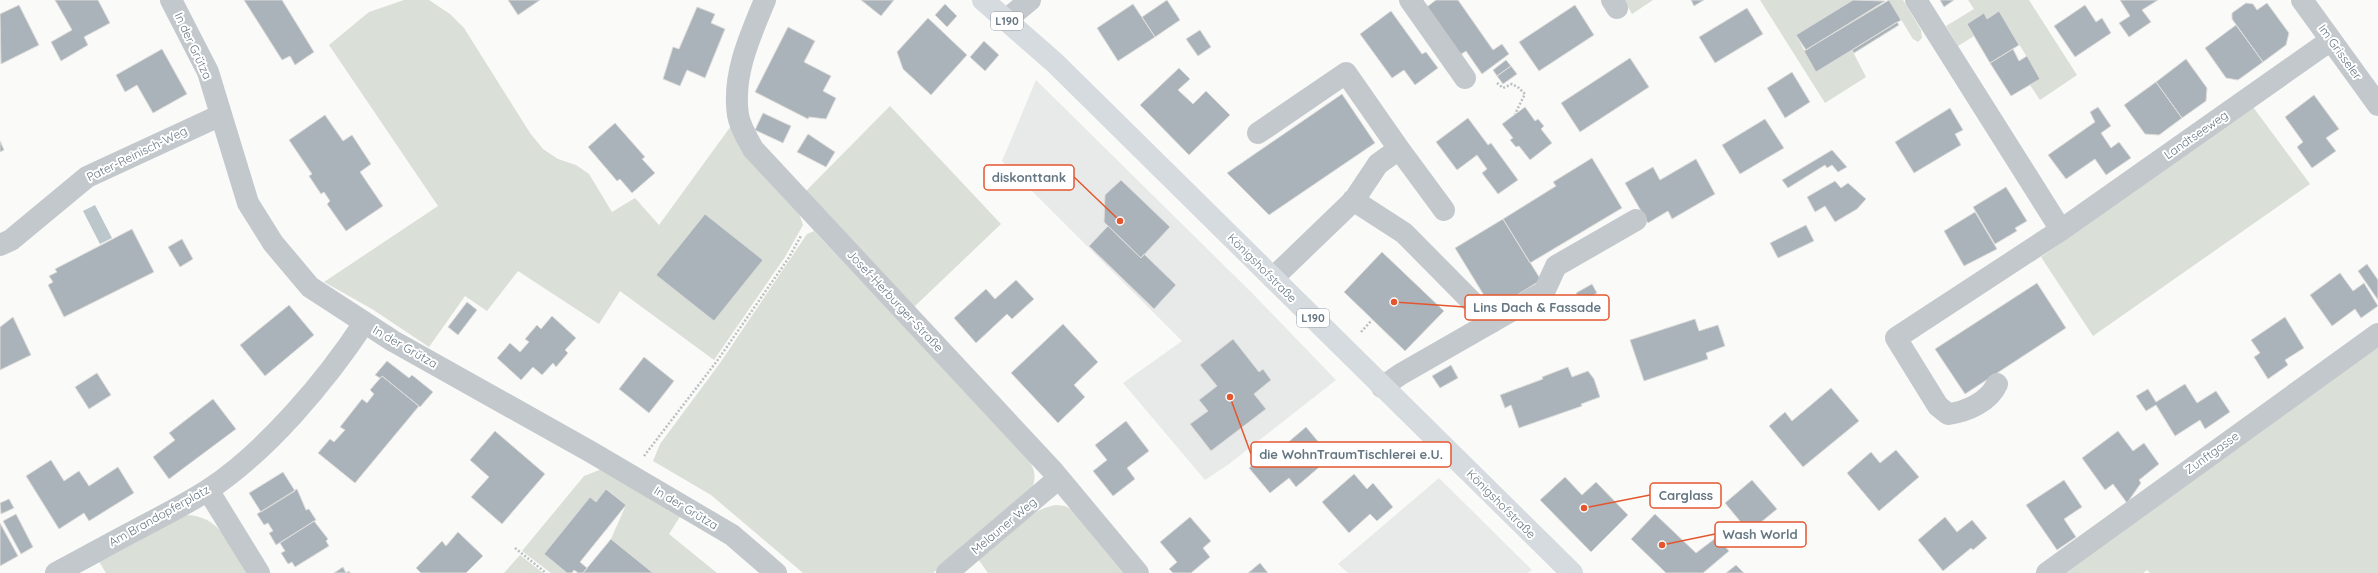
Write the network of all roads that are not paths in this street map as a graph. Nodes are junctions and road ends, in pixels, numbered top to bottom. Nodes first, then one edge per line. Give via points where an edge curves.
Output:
1 (171, 0) edge
2 (766, 0) edge
3 (983, 0) edge
4 (1030, 0) edge
5 (1410, 0) edge
6 (1916, 0) edge
7 (2302, 0) edge
8 (1006, 20) junction
9 (2331, 40) junction
10 (1465, 78) dead end
11 (2378, 105) edge
12 (221, 115) junction
13 (1258, 133) dead end
14 (1399, 149) junction
15 (1353, 200) junction
16 (1444, 210) dead end
17 (1636, 220) dead end
18 (2061, 230) junction
19 (0, 245) edge
20 (1273, 278) junction
21 (1492, 322) junction
22 (364, 323) junction
23 (2378, 334) edge
24 (1997, 384) dead end
25 (1382, 387) junction
26 (1060, 478) junction
27 (208, 490) junction
28 (56, 573) edge
29 (259, 573) edge
30 (776, 573) edge
31 (947, 573) edge
32 (1138, 573) edge
33 (1572, 573) edge
34 (2047, 573) edge

1 - 12 street, In der Grütza via 208,72
2 - 26 street, Josef-Herburger-Straße via 749,38 737,95 738,116 753,149
3 - 8 main road, Königshofstraße / L190
4 - 8 street
5 - 10 street
6 - 18 street
7 - 9 street, Im Grisseler
8 - 20 main road, Königshofstraße / L190 via 1055,63
9 - 11 street, Im Grisseler
9 - 18 street, Landtseeweg
12 - 19 street, Pater-Reinisch-Weg via 87,177 11,240
12 - 22 street, In der Grütza via 248,203 273,243 310,287
13 - 14 street via 1346,72
14 - 15 street via 1378,164
14 - 16 street
15 - 20 street
15 - 21 street via 1404,233
17 - 21 street via 1556,266 1544,292
18 - 24 street, Landtseeweg via 1896,338 1938,406 1948,414 1971,408 1994,392
20 - 25 main road, Königshofstraße / L190
21 - 25 street
22 - 27 street, Am Brandopferplatz via 340,357 282,424
22 - 30 street, In der Grütza via 732,535
23 - 34 street, Zunftgasse
25 - 33 main road, Königshofstraße / L190
26 - 31 street, Melauner Weg
26 - 32 street, Josef-Herburger-Straße
27 - 28 street, Am Brandopferplatz
27 - 29 street

